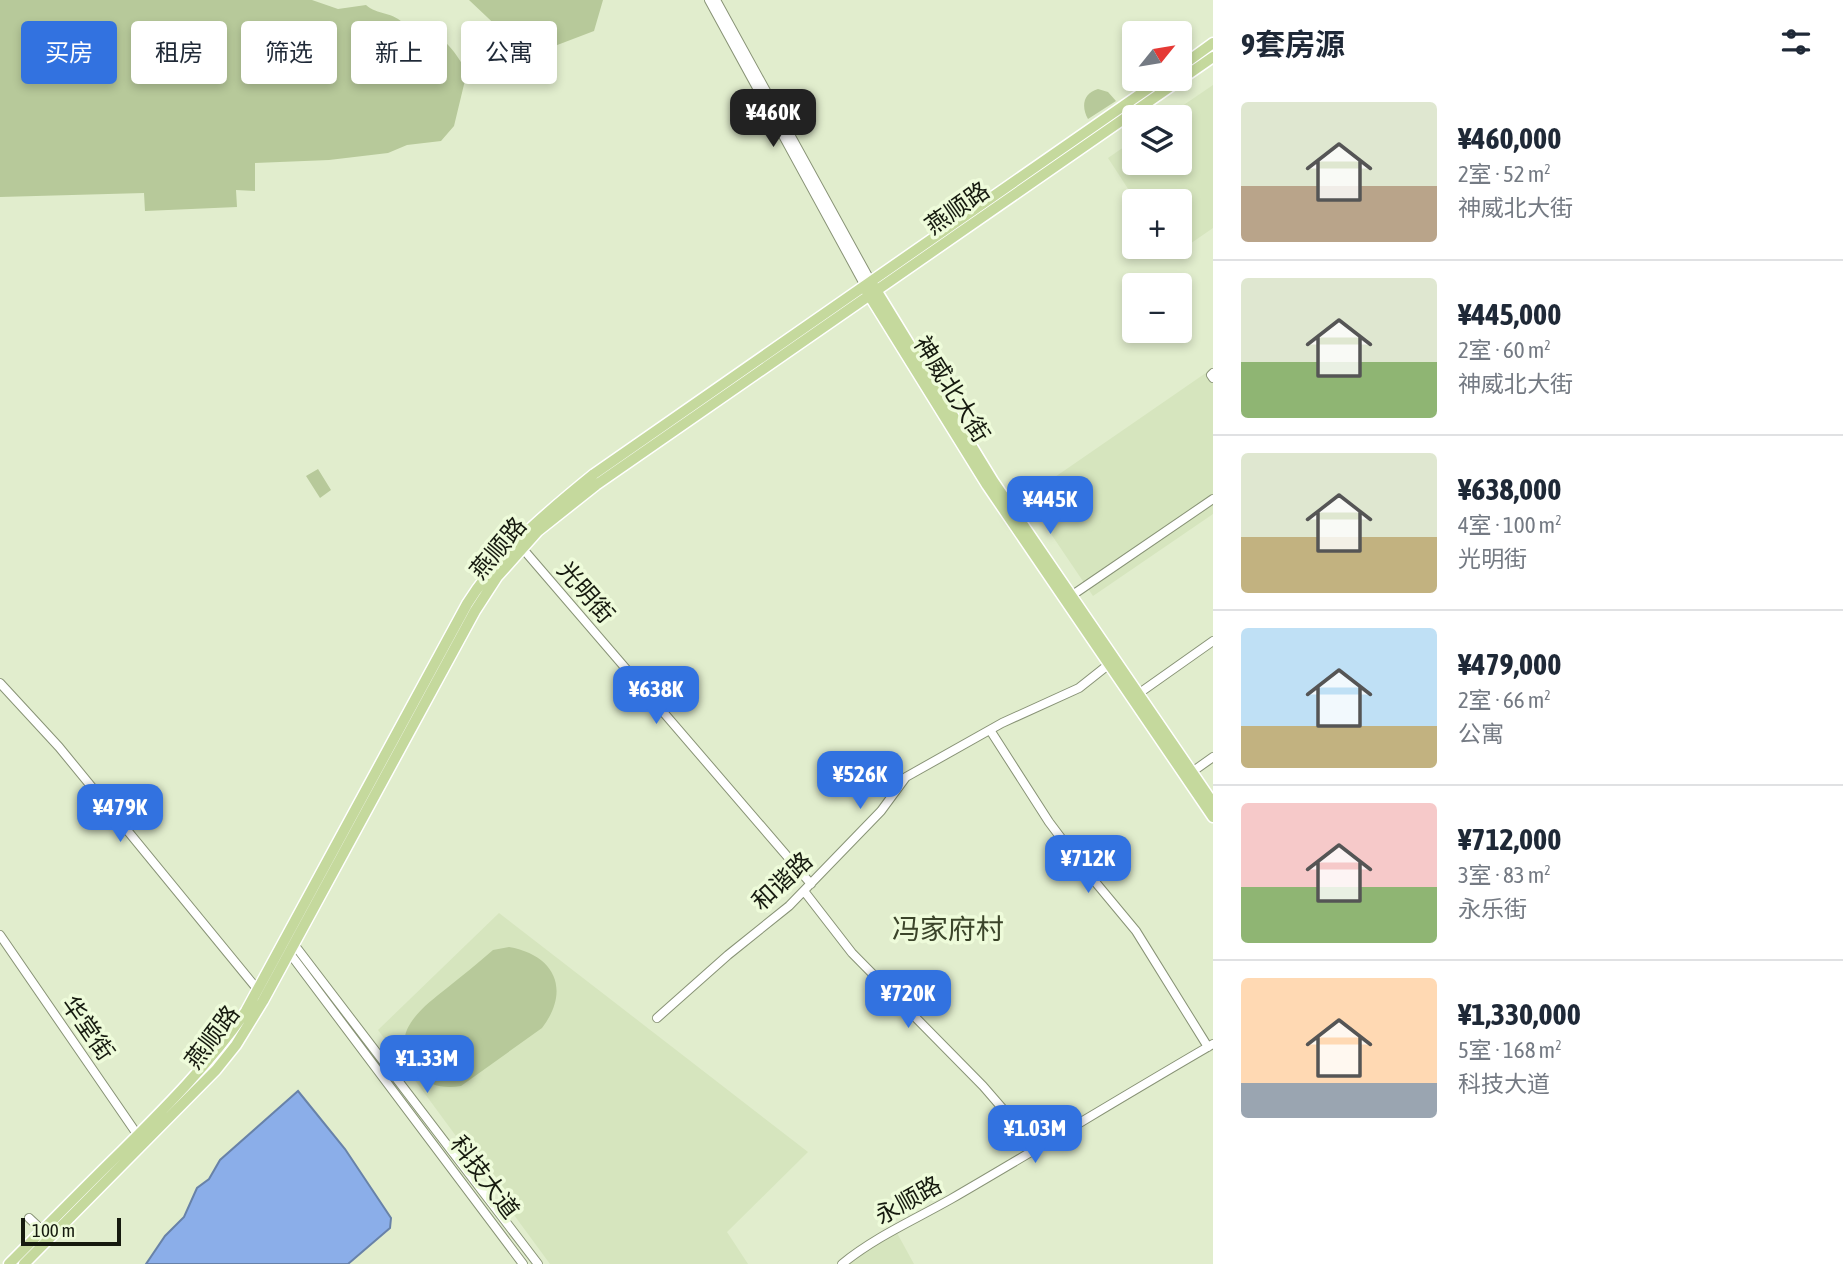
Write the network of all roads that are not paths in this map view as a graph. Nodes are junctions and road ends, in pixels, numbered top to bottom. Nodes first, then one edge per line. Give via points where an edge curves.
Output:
1 (709, 0) edge
2 (716, 0) edge
3 (1213, 43) edge
4 (1213, 57) edge
5 (1192, 58) edge
6 (1145, 91) edge
7 (869, 287) junction
8 (1213, 499) edge
9 (523, 549) junction
10 (1071, 596) junction
11 (1213, 642) edge
12 (1108, 665) junction
13 (0, 682) edge
14 (1138, 694) junction
15 (990, 730) junction
16 (1213, 757) edge
17 (1192, 772) junction
18 (1213, 803) edge
19 (1213, 817) edge
20 (811, 884) junction
21 (804, 891) junction
22 (0, 935) edge
23 (289, 946) junction
24 (258, 990) junction
25 (657, 1018) dead end
26 (1210, 1046) edge
27 (142, 1139) junction
28 (1036, 1147) junction
29 (29, 1218) dead end
30 (46, 1234) junction
31 (9, 1264) edge
32 (24, 1264) edge
33 (523, 1264) edge
34 (538, 1264) edge
35 (842, 1264) edge

1 - 7 street, 神威北大街
2 - 7 street, 神威北大街
3 - 5 main road
4 - 7 main road, 燕顺路
6 - 7 main road, 燕顺路
7 - 9 main road, 燕顺路 via 596,485 538,531
7 - 10 main road, 神威北大街
7 - 12 main road, 神威北大街 via 987,485
7 - 23 main road, 燕顺路 via 594,474 533,524 490,570 446,641
8 - 10 street
9 - 20 street, 光明街
9 - 23 main road, 燕顺路 via 497,577 454,647
10 - 14 main road, 神威北大街
11 - 14 street
12 - 15 street, 和谐路 via 1079,688
12 - 19 main road, 神威北大街
13 - 24 street
14 - 17 main road, 神威北大街
15 - 20 street, 和谐路 via 906,777 881,811
15 - 26 street via 1049,822 1136,930
16 - 17 street
17 - 18 main road, 神威北大街
20 - 21 street, 和谐路
21 - 25 street, 和谐路
21 - 28 street via 852,953 983,1086
22 - 27 street, 华堂街
23 - 24 main road, 燕顺路
23 - 27 main road, 燕顺路 via 236,1045 216,1070
23 - 33 street, 科技大道
23 - 34 street, 科技大道
24 - 27 main road, 燕顺路 via 207,1063
26 - 28 street, 永顺路
27 - 30 main road, 燕顺路
28 - 35 street, 永顺路 via 865,1245
29 - 30 street
30 - 31 main road, 燕顺路
30 - 32 main road, 燕顺路

